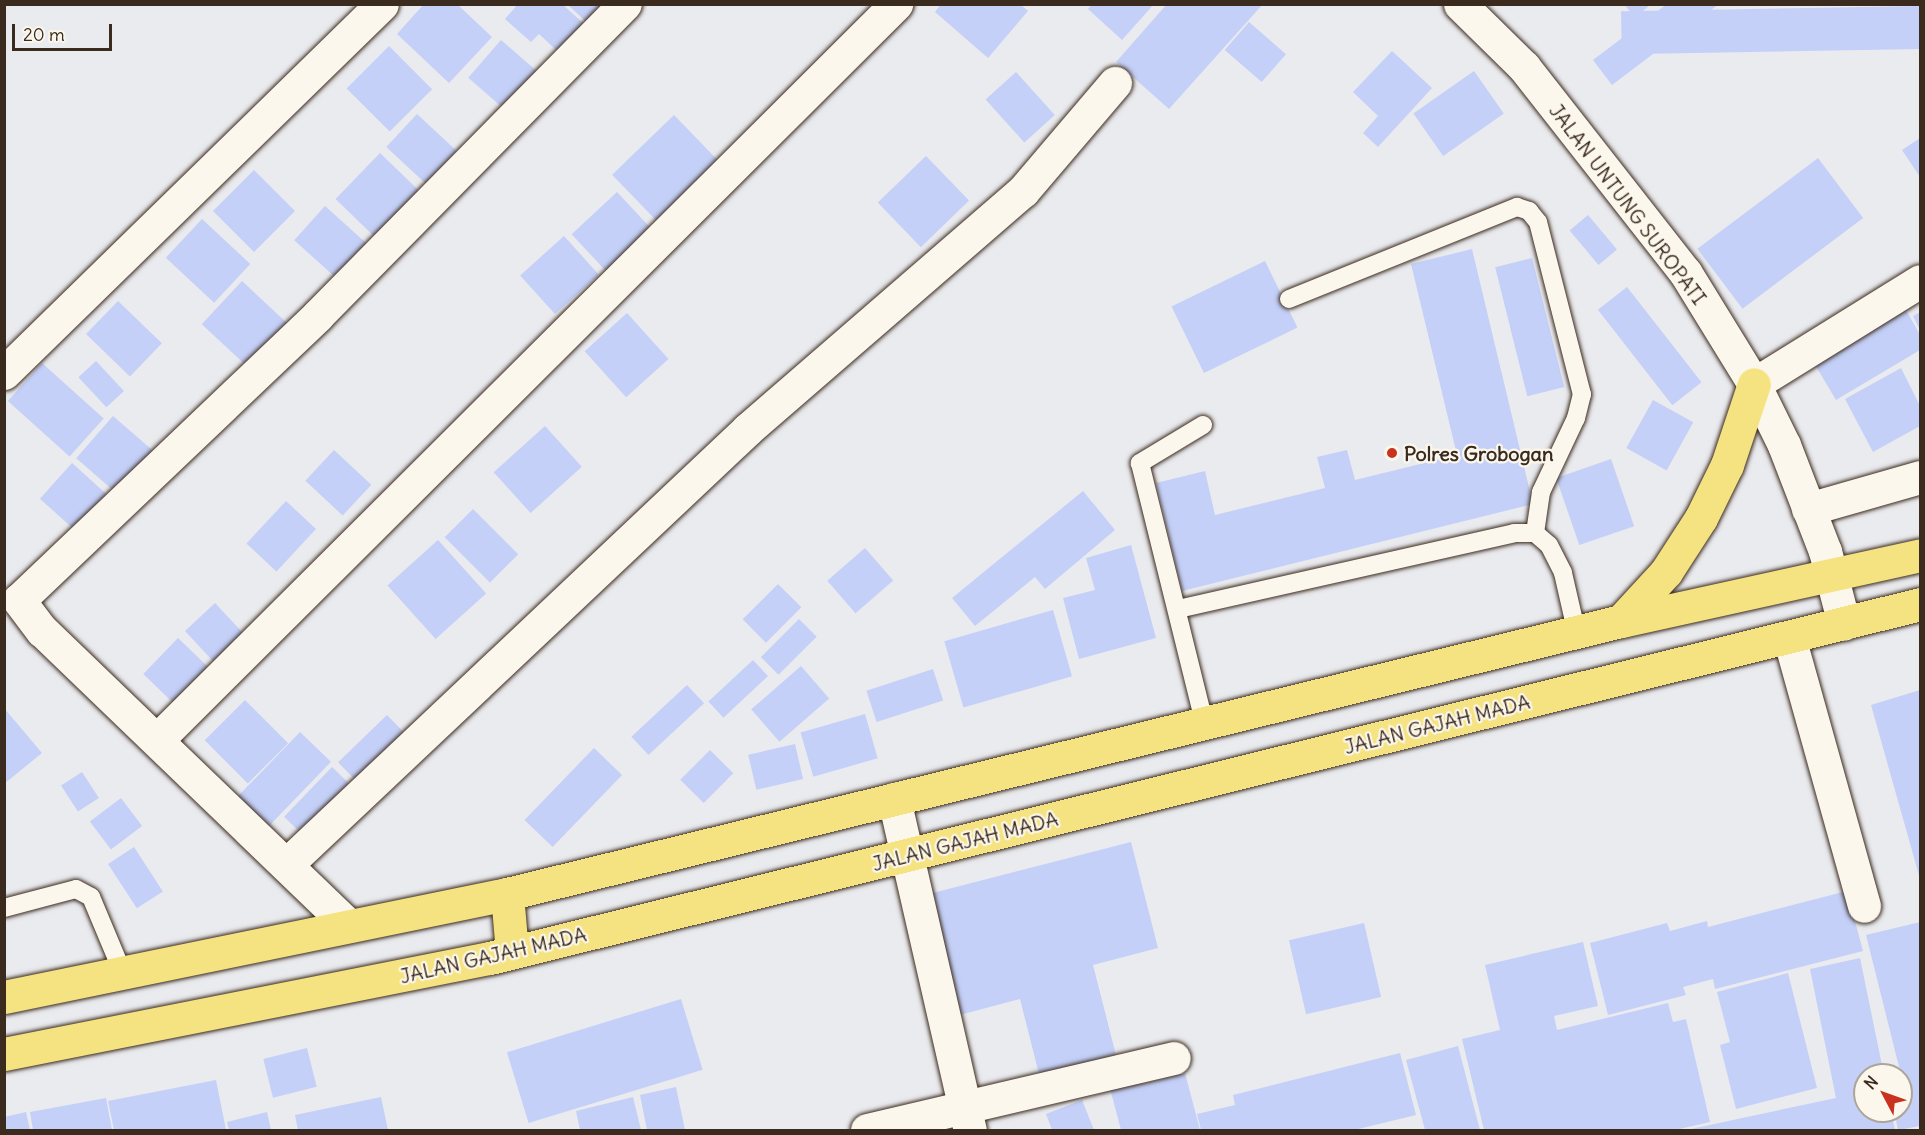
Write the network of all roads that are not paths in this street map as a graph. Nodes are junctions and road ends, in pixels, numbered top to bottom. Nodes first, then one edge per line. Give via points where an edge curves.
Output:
1 (382, 4) edge
2 (626, 4) edge
3 (896, 4) edge
4 (1463, 6) edge
5 (1115, 83) dead end
6 (1920, 281) edge
7 (1289, 299) dead end
8 (4, 373) edge
9 (1754, 384) junction
10 (1203, 425) dead end
11 (1920, 477) edge
12 (1808, 509) junction
13 (1535, 533) junction
14 (1919, 557) edge
15 (1831, 573) junction
16 (12, 594) edge
17 (1920, 604) edge
18 (1178, 609) junction
19 (1622, 621) junction
20 (1844, 624) junction
21 (1577, 634) junction
22 (1789, 637) junction
23 (1204, 722) junction
24 (158, 740) junction
25 (894, 799) junction
26 (908, 855) junction
27 (286, 865) junction
28 (507, 894) junction
29 (1864, 906) dead end
30 (4, 908) edge
31 (347, 924) junction
32 (512, 952) junction
33 (122, 971) junction
34 (4, 997) edge
35 (4, 1054) edge
36 (1174, 1058) dead end
37 (968, 1118) edge
38 (867, 1131) edge

1 - 8 street via 215,172
2 - 16 street via 318,315
3 - 24 street
4 - 9 street, JALAN UNTUNG SUROPATI via 1524,68 1685,272
5 - 27 street via 1023,191 748,429
6 - 9 street
7 - 13 lane via 1517,207 1529,211 1538,222 1582,394 1576,418 1541,492
9 - 12 street, JALAN UNTUNG SUROPATI via 1784,445
9 - 19 main road via 1727,465 1701,518 1666,572
10 - 18 lane via 1140,463
11 - 12 street
12 - 15 street, JALAN UNTUNG SUROPATI
13 - 18 lane via 1514,533
13 - 21 lane via 1549,545 1563,573
14 - 15 main road
15 - 19 main road
15 - 20 street, JALAN UNTUNG SUROPATI
16 - 24 street via 42,631
17 - 20 main road, JALAN GAJAH MADA
18 - 23 lane
19 - 21 main road
20 - 22 main road, JALAN GAJAH MADA
21 - 23 main road
22 - 26 main road, JALAN GAJAH MADA
22 - 29 street
23 - 25 main road
24 - 27 street
25 - 26 street
25 - 28 main road
26 - 32 main road, JALAN GAJAH MADA
26 - 37 street
27 - 31 street
28 - 31 main road
28 - 32 main road
30 - 33 lane via 76,889 91,897
31 - 33 main road
32 - 35 main road, JALAN GAJAH MADA
33 - 34 main road
36 - 37 street
37 - 38 street

